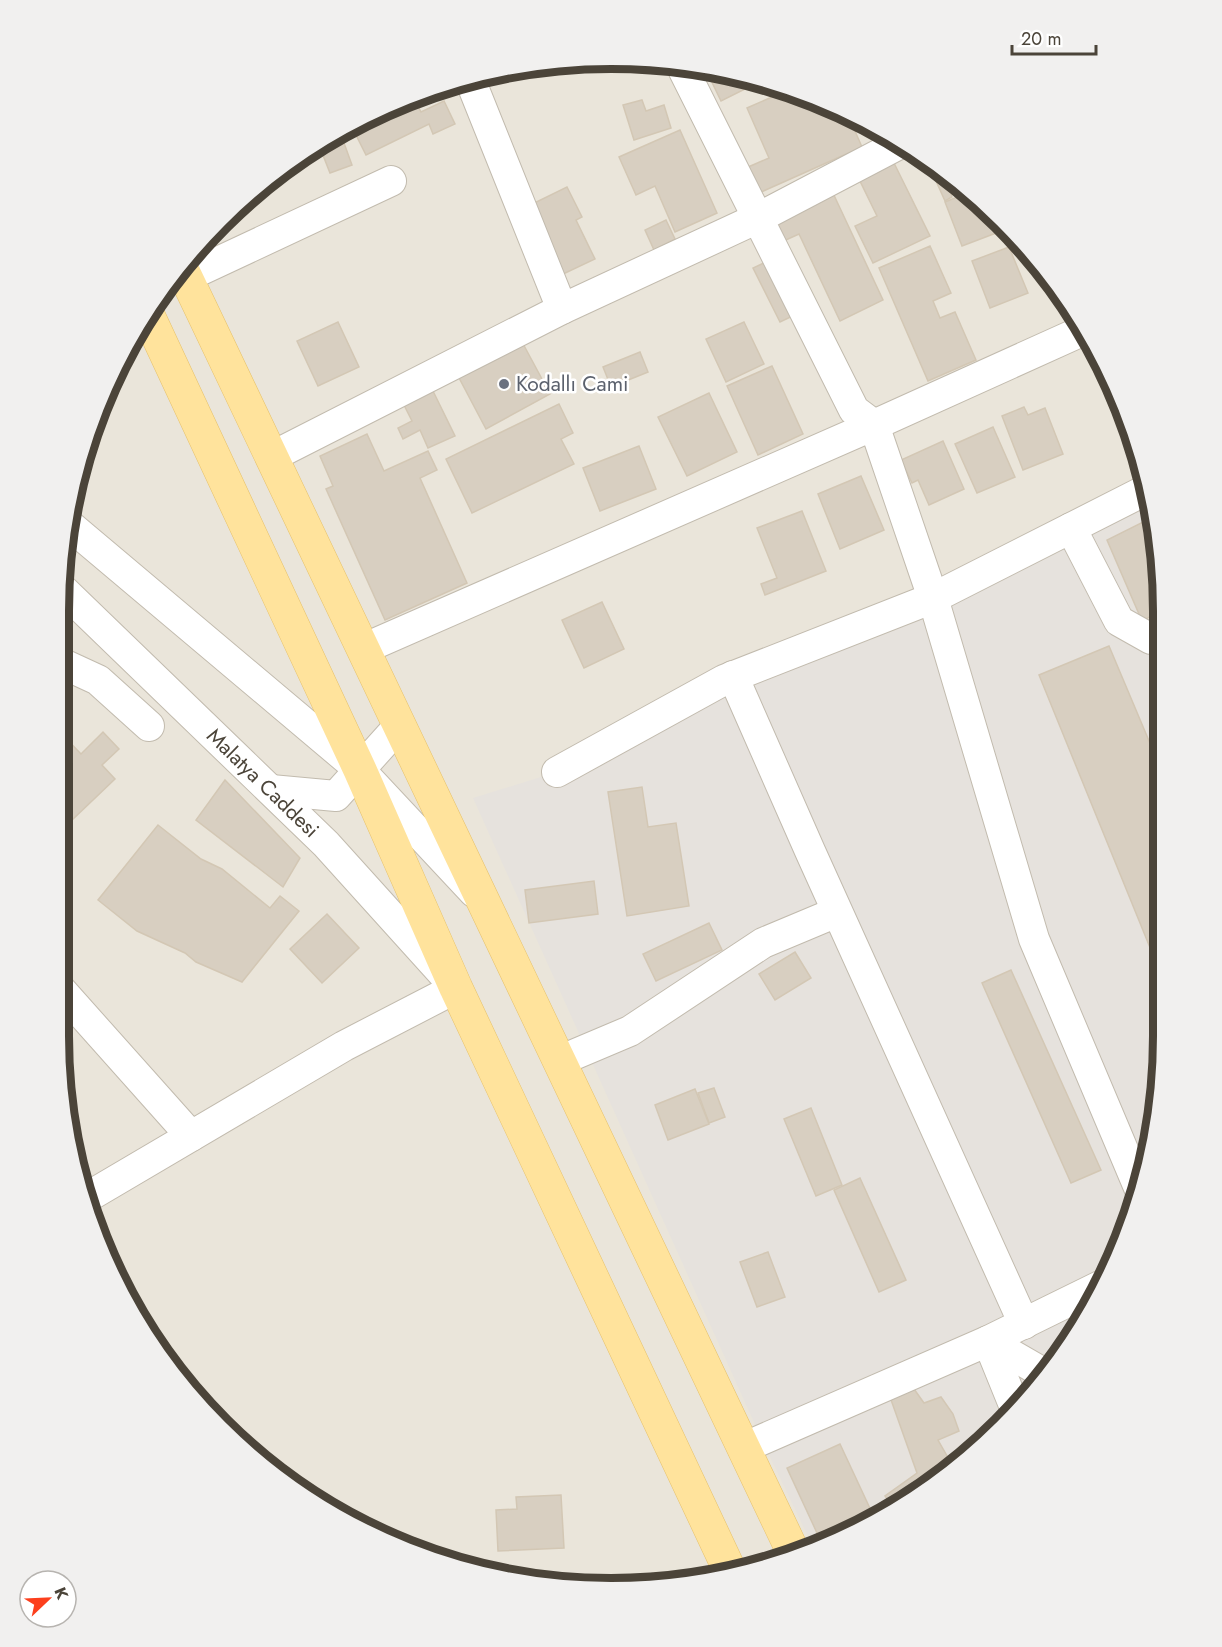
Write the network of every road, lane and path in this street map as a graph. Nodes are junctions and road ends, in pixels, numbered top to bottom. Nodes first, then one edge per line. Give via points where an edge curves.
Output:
1 (686, 75) edge
2 (473, 87) edge
3 (891, 147) edge
4 (391, 181) dead end
5 (758, 218) junction
6 (189, 272) edge
7 (185, 276) edge
8 (562, 309) junction
9 (152, 324) edge
10 (1076, 333) edge
11 (874, 425) junction
12 (271, 457) junction
13 (1140, 492) edge
14 (1071, 528) junction
15 (75, 530) edge
16 (69, 596) edge
17 (933, 598) junction
18 (1153, 642) edge
19 (363, 649) junction
20 (69, 667) edge
21 (733, 676) junction
22 (149, 726) dead end
23 (399, 726) junction
24 (360, 770) junction
25 (557, 772) dead end
26 (271, 790) junction
27 (482, 901) junction
28 (837, 912) junction
29 (456, 988) junction
30 (69, 1004) edge
31 (559, 1061) junction
32 (191, 1136) junction
33 (1135, 1177) edge
34 (93, 1194) edge
35 (1088, 1293) edge
36 (1024, 1324) junction
37 (988, 1341) junction
38 (1038, 1370) edge
39 (1012, 1400) edge
40 (743, 1448) junction
41 (791, 1547) edge
42 (727, 1566) edge

1 - 5 street
2 - 8 street
3 - 5 street
4 - 6 street
5 - 8 street
5 - 11 street via 854,410
7 - 12 main road
8 - 12 street
9 - 24 main road
10 - 11 street
11 - 17 street
11 - 19 street
12 - 19 main road
13 - 14 street
14 - 17 street
14 - 18 street via 1119,621
15 - 24 street
16 - 26 street, Malatya Caddesi
17 - 21 street
17 - 33 street via 1034,939
19 - 23 main road
20 - 22 street via 98,680
21 - 25 street
21 - 28 street
23 - 24 street
23 - 27 main road
24 - 26 street via 336,796
24 - 27 street
24 - 29 main road
26 - 29 street, Malatya Caddesi via 326,844
27 - 31 main road
28 - 31 street via 763,942 630,1031
28 - 36 street
29 - 32 street via 344,1046
29 - 42 main road
30 - 32 street
31 - 40 main road
32 - 34 street
35 - 36 street
36 - 37 street
37 - 38 street
37 - 39 street
37 - 40 street
40 - 41 main road

